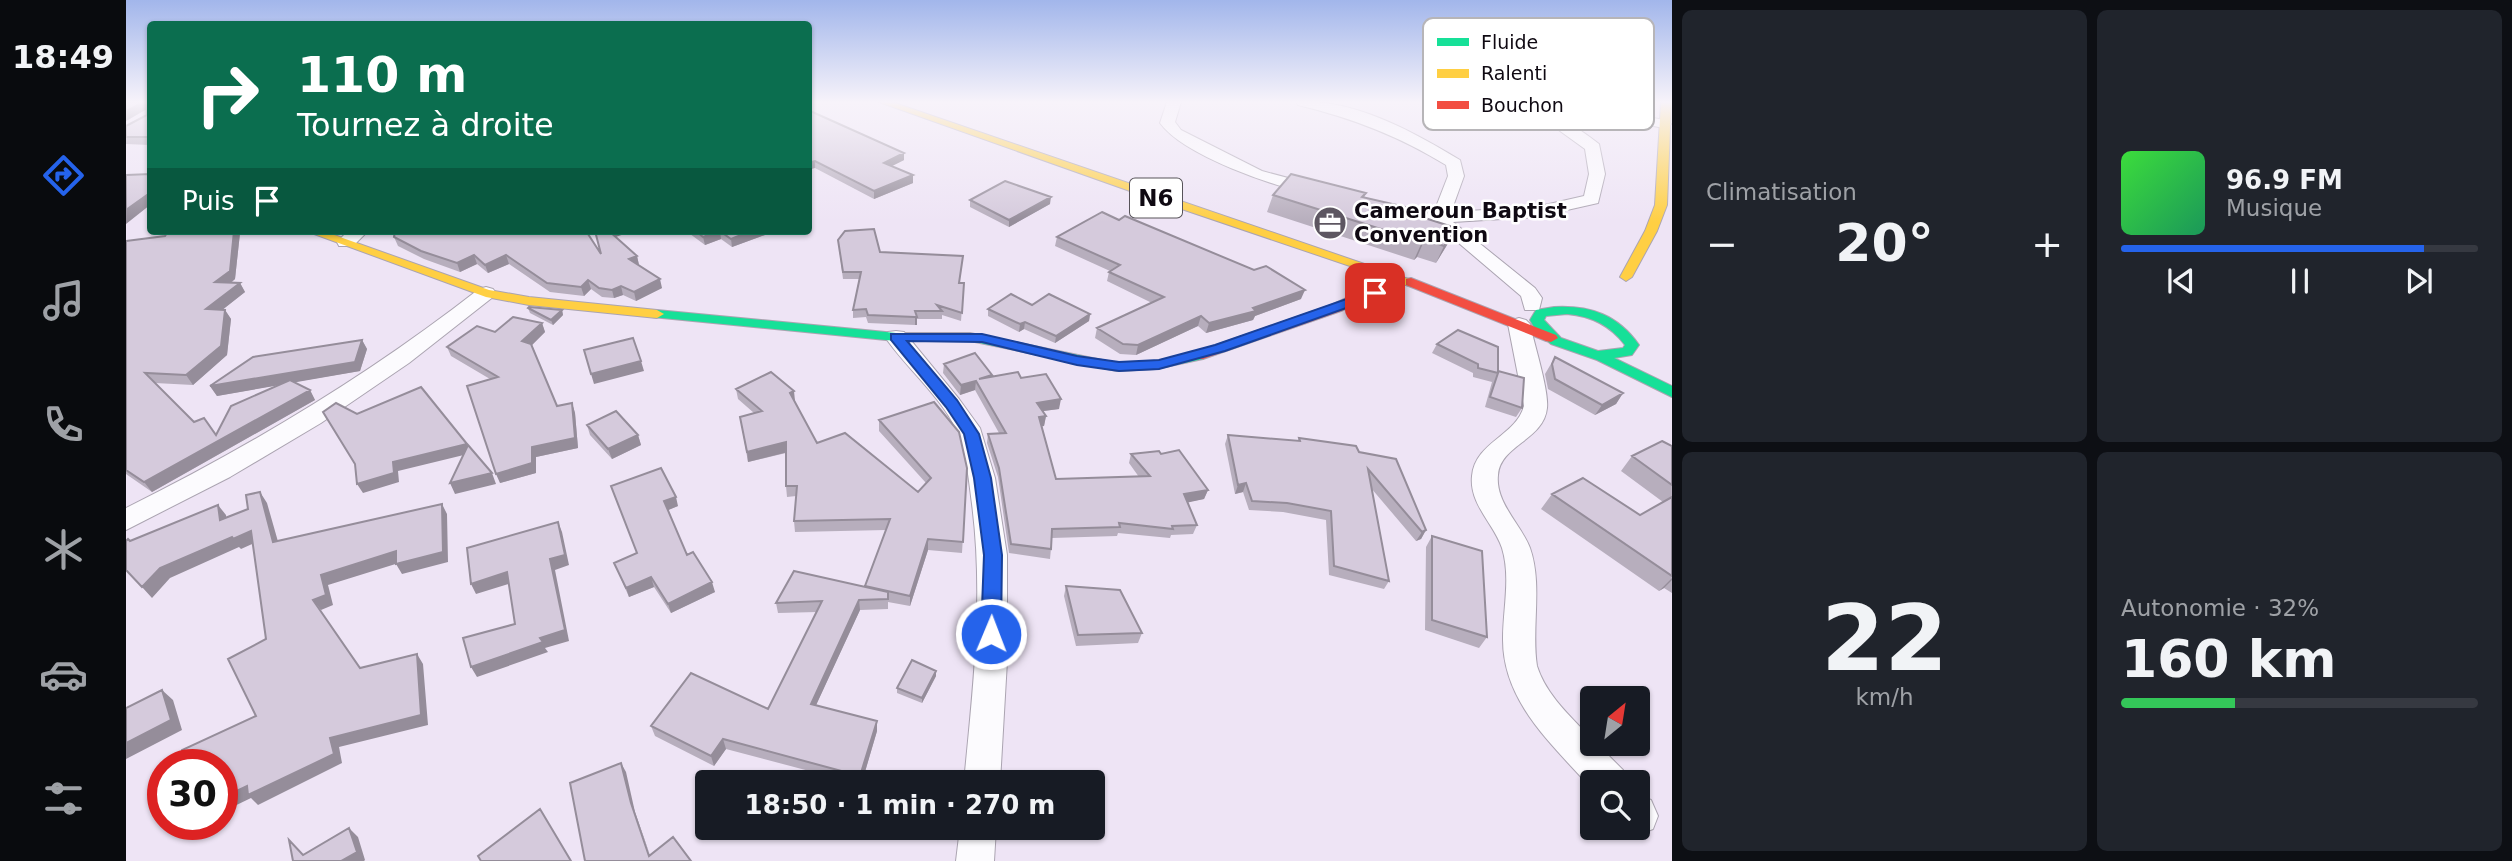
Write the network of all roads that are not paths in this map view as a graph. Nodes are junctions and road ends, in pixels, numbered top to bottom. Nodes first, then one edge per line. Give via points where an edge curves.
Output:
1 (997, 142) edge
2 (1195, 142) edge
3 (1420, 142) edge
4 (1587, 142) edge
5 (1666, 142) edge
6 (1336, 197) edge
7 (1375, 207) edge
8 (1440, 218) junction
9 (352, 237) edge
10 (1398, 279) junction
11 (1621, 283) dead end
12 (1430, 289) junction
13 (486, 293) junction
14 (1584, 296) dead end
15 (1520, 309) junction
16 (1558, 309) junction
17 (1625, 309) dead end
18 (1625, 332) junction
19 (896, 337) junction
20 (1551, 338) junction
21 (1599, 355) junction
22 (1672, 379) edge
23 (1672, 392) edge
24 (126, 520) edge
25 (983, 770) edge
26 (1599, 770) edge
27 (977, 840) edge
28 (975, 861) edge

1 - 10 main road, N6
2 - 6 street via 1256,174
3 - 8 street via 1454,163 1456,176
4 - 8 street via 1593,147 1597,174 1592,199 1545,210
5 - 11 main road via 1661,205
7 - 8 street
8 - 15 street via 1528,292 1532,298
9 - 13 main road
10 - 12 main road, N6
10 - 19 main road via 1375,293 1315,315 1159,365 1119,367 1077,361 982,338
12 - 15 main road, N6
12 - 15 main road, N6
13 - 19 main road
13 - 24 street via 435,336 348,394 257,451
14 - 16 main road
15 - 16 main road, N6
15 - 20 main road, N6
15 - 26 street via 1535,416 1496,452 1486,467 1486,486 1515,547 1525,681
16 - 18 main road, N6 via 1602,318
16 - 20 main road via 1541,313 1537,320
17 - 18 main road
18 - 21 main road via 1632,345 1627,352
18 - 22 main road, N6
19 - 25 street via 971,434 982,478 993,555
20 - 21 main road, N6
21 - 23 main road, N6
27 - 28 street

